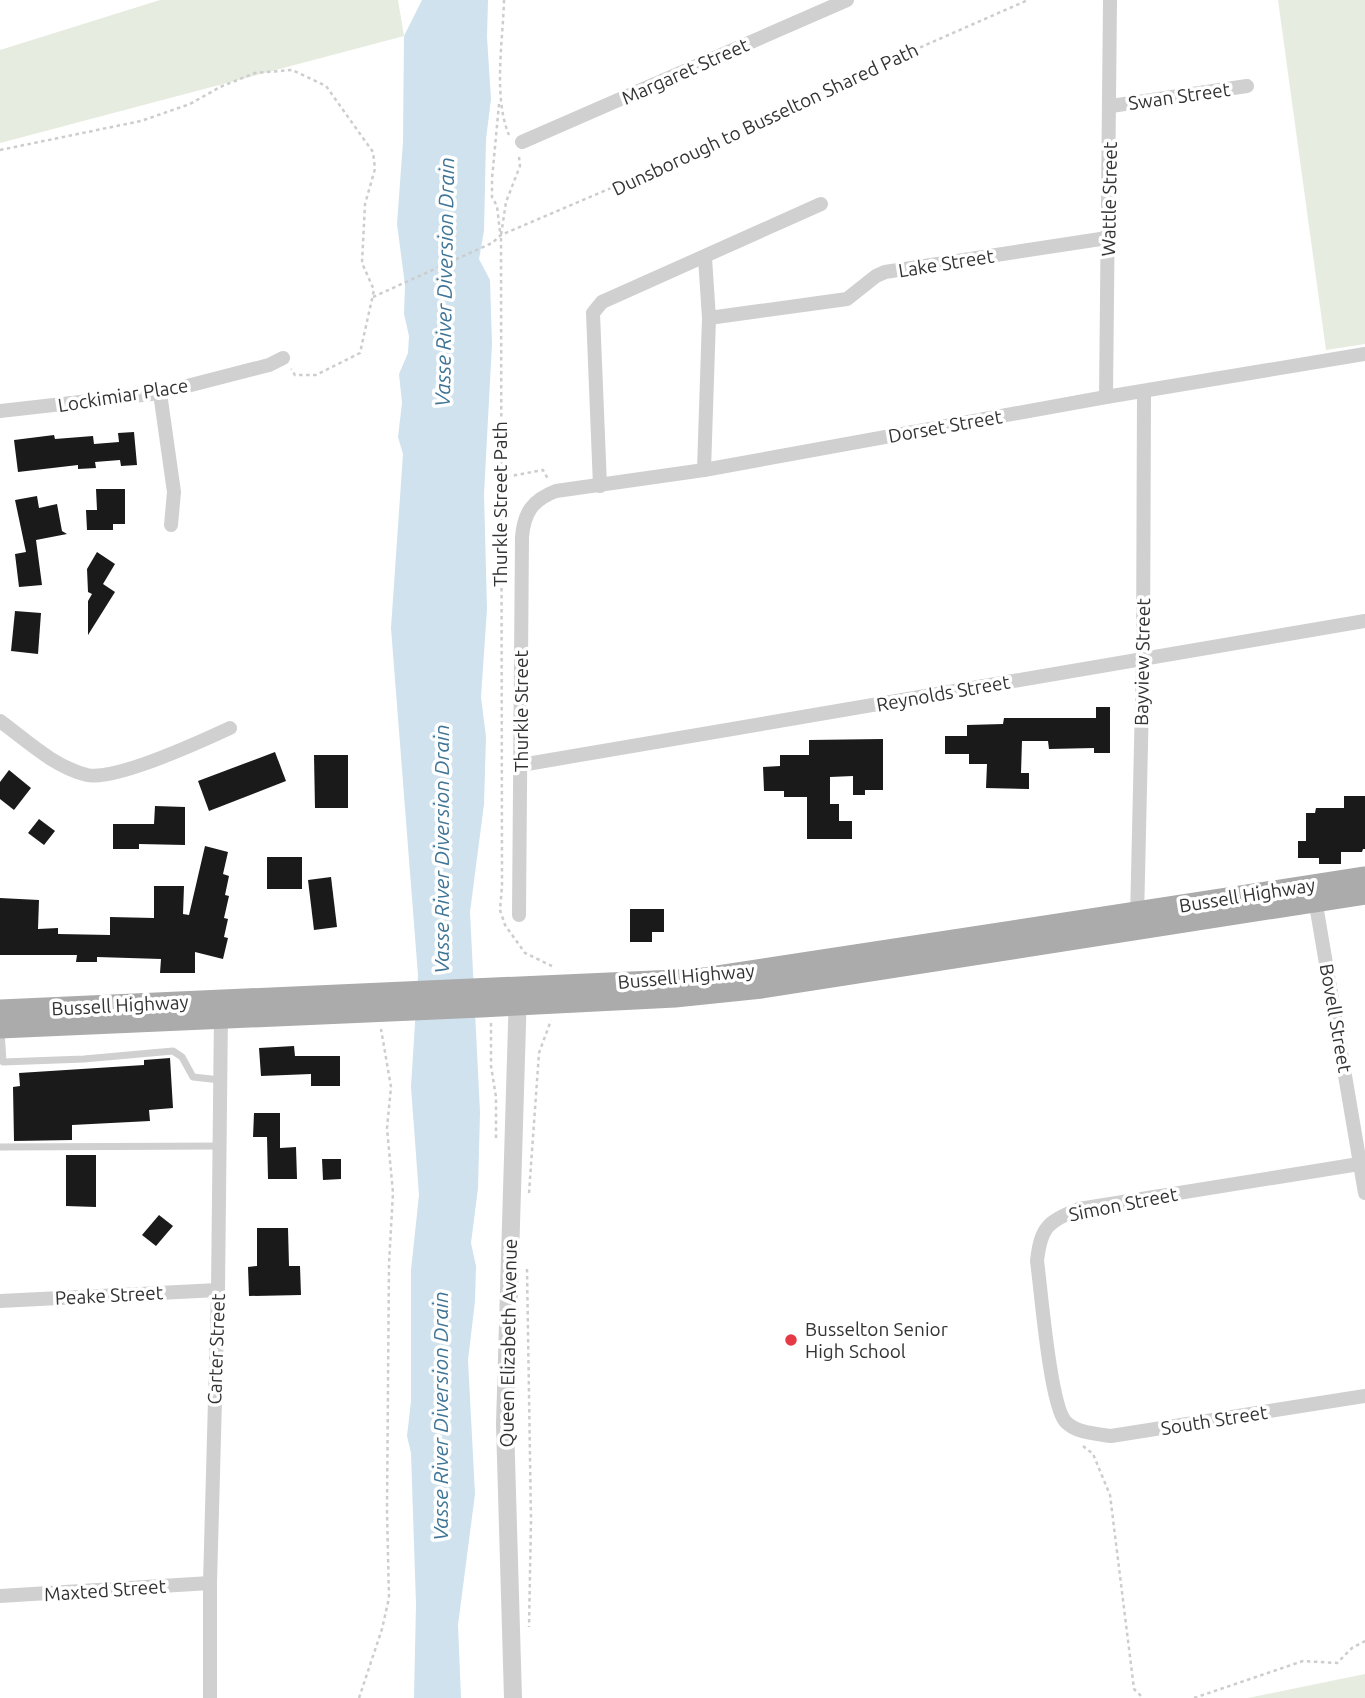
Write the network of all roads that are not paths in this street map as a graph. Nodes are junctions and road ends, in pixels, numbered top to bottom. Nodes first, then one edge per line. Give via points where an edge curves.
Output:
1 (847, 0) edge
2 (1110, 0) edge
3 (1247, 86) dead end
4 (1111, 106) junction
5 (517, 145) road end
6 (821, 204) dead end
7 (1107, 238) junction
8 (705, 258) junction
9 (709, 318) junction
10 (1365, 354) edge
11 (283, 358) road end
12 (1144, 392) junction
13 (160, 393) junction
14 (1106, 397) junction
15 (0, 411) edge
16 (704, 470) junction
17 (600, 486) junction
18 (529, 508) joint
19 (172, 525) dead end
20 (1365, 621) edge
21 (1143, 658) junction
22 (0, 721) edge
23 (230, 728) dead end
24 (521, 765) junction
25 (1365, 877) edge
26 (1314, 894) junction
27 (1365, 894) edge
28 (519, 915) dead end
29 (1137, 921) junction
30 (518, 996) junction
31 (221, 1009) junction
32 (0, 1010) edge
33 (0, 1028) edge
34 (1, 1063) edge
35 (220, 1080) junction
36 (1359, 1117) edge
37 (220, 1146) junction
38 (0, 1147) edge
39 (1359, 1164) junction
40 (1365, 1193) edge
41 (218, 1290) junction
42 (0, 1301) edge
43 (1365, 1395) edge
44 (1069, 1424) joint
45 (210, 1583) junction
46 (0, 1596) edge
47 (210, 1698) edge
48 (513, 1698) edge

1 - 5 street, Margaret Street
2 - 4 street, Wattle Street
3 - 4 street, Swan Street
4 - 7 street, Wattle Street
6 - 8 street
7 - 9 street, Lake Street via 886,272 847,299
7 - 14 street, Wattle Street
8 - 9 street
8 - 17 street via 602,302 593,313
9 - 16 street
10 - 12 street, Dorset Street
11 - 13 street, Lockimiar Place
12 - 14 street, Dorset Street
12 - 21 street, Bayview Street
13 - 15 street, Lockimiar Place
13 - 19 street via 174,492
14 - 16 street, Dorset Street
16 - 17 street, Dorset Street
17 - 18 street, Dorset Street via 555,491
18 - 24 street, Thurkle Street via 523,537
20 - 21 street, Reynolds Street
21 - 24 street, Reynolds Street
21 - 29 street, Bayview Street
22 - 23 street via 54,761 89,775 115,773
24 - 28 street, Thurkle Street
25 - 26 main road, Bussell Highway
26 - 27 main road, Bussell Highway
26 - 29 main road, Bussell Highway
26 - 36 street, Bovell Street
29 - 30 main road, Bussell Highway via 762,988 675,997
30 - 31 main road, Bussell Highway
30 - 48 street, Queen Elizabeth Avenue via 505,1424
31 - 32 main road, Bussell Highway
31 - 33 main road, Bussell Highway
31 - 35 street, Carter Street
33 - 34 lane
34 - 35 lane via 173,1051 193,1077
35 - 37 street, Carter Street
36 - 39 street, Bovell Street
37 - 38 lane
37 - 41 street, Carter Street
39 - 40 street, Bovell Street
39 - 44 street, Simon Street via 1079,1209 1052,1220 1039,1240 1037,1261 1056,1400
41 - 42 street, Peake Street
41 - 45 street, Carter Street
43 - 44 street, South Street via 1111,1436
45 - 46 street, Maxted Street
45 - 47 street, Carter Street

